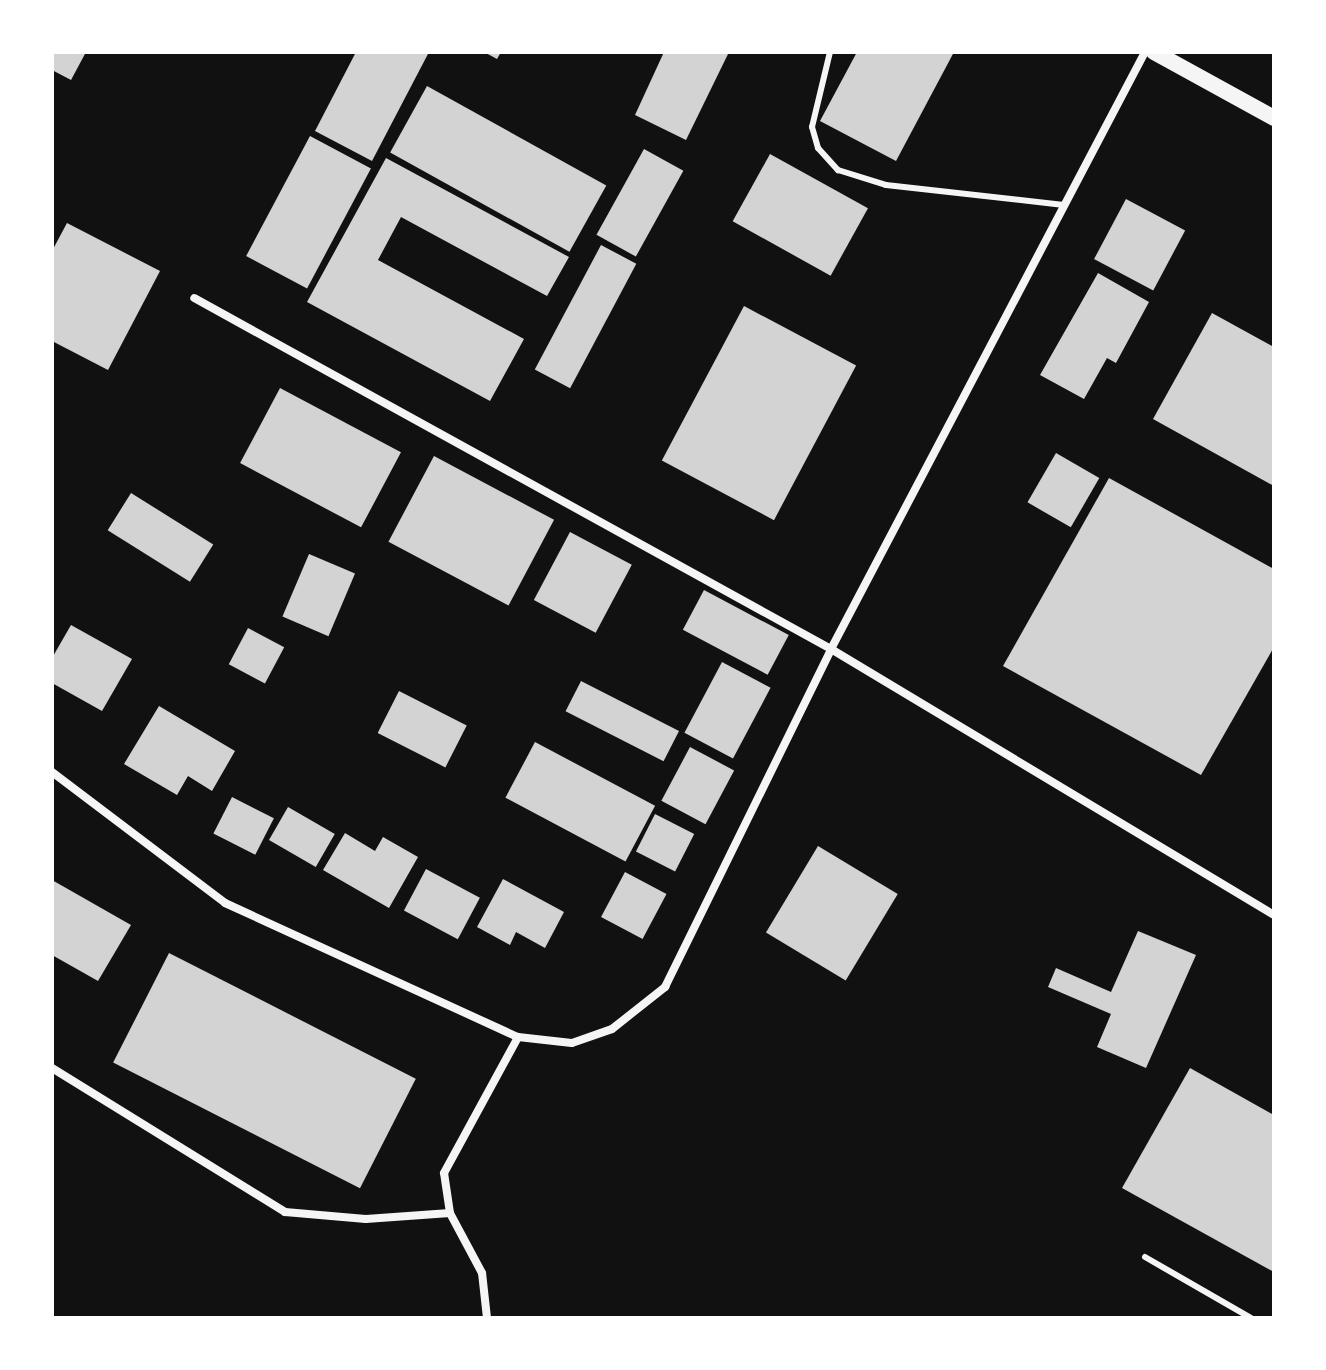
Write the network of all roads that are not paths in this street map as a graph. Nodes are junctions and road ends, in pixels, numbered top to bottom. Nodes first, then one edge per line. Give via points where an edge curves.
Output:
1 (830, 52) edge
2 (1145, 52) edge
3 (1154, 52) edge
4 (1274, 118) edge
5 (1064, 205) junction
6 (194, 298) dead end
7 (831, 649) junction
8 (52, 772) edge
9 (1274, 915) edge
10 (518, 1037) junction
11 (52, 1068) edge
12 (450, 1213) junction
13 (1145, 1257) dead end
14 (487, 1318) edge
15 (1251, 1318) edge

1 - 5 lane via 812,127 818,148 838,170 886,185
2 - 5 street
3 - 4 main road
5 - 7 street
6 - 7 street
7 - 9 street
7 - 10 street via 665,987 612,1029 572,1043
8 - 10 street via 225,903
10 - 12 street via 444,1173
11 - 12 street via 285,1212 366,1219
12 - 14 street via 482,1273
13 - 15 lane

